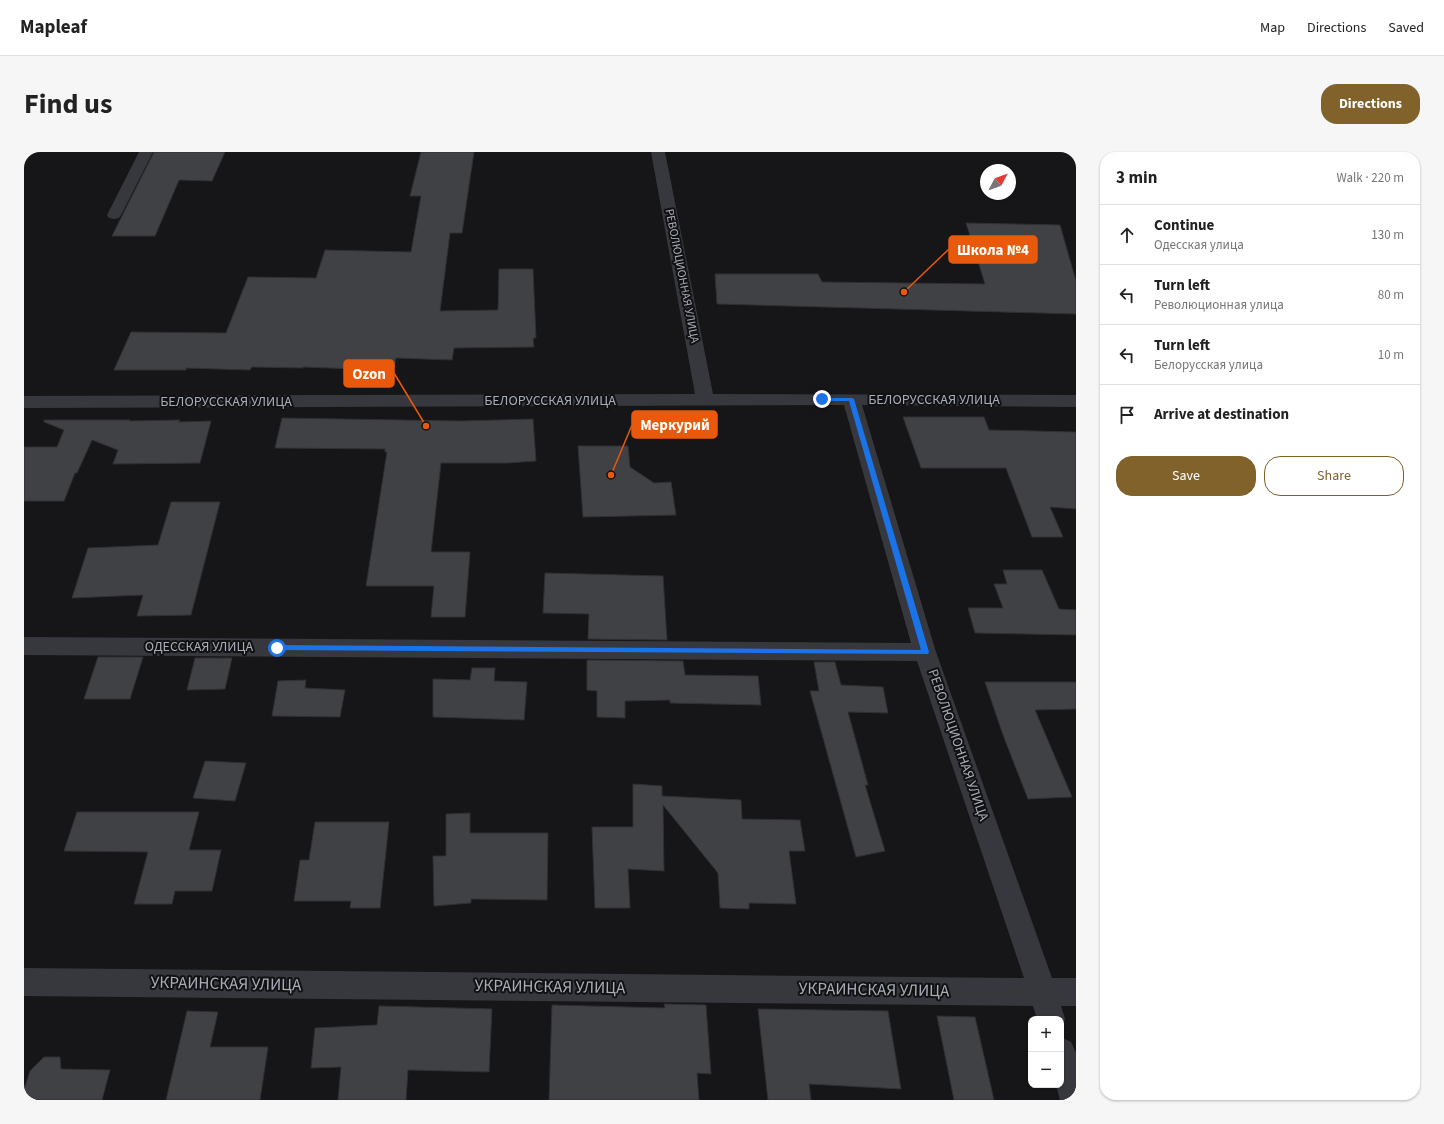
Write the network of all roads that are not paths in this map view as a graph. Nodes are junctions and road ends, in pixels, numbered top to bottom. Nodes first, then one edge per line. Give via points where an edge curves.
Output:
1 (146, 152) edge
2 (658, 152) edge
3 (114, 215) dead end
4 (852, 399) junction
5 (705, 400) junction
6 (1076, 401) edge
7 (24, 402) edge
8 (24, 646) edge
9 (926, 652) junction
10 (24, 982) edge
11 (1043, 992) junction
12 (1076, 992) edge
13 (1050, 1016) edge
14 (1064, 1062) edge
15 (1075, 1100) edge

1 - 3 street
2 - 5 street, РЕВОЛЮЦИОННАЯ УЛИЦА
4 - 5 street, БЕЛОРУССКАЯ УЛИЦА
4 - 6 street, БЕЛОРУССКАЯ УЛИЦА
4 - 9 street, РЕВОЛЮЦИОННАЯ УЛИЦА
5 - 7 street, БЕЛОРУССКАЯ УЛИЦА
8 - 9 street, ОДЕССКАЯ УЛИЦА
9 - 11 street, РЕВОЛЮЦИОННАЯ УЛИЦА
10 - 11 street, УКРАИНСКАЯ УЛИЦА
11 - 12 street, УКРАИНСКАЯ УЛИЦА
11 - 13 street, РЕВОЛЮЦИОННАЯ УЛИЦА
14 - 15 street

